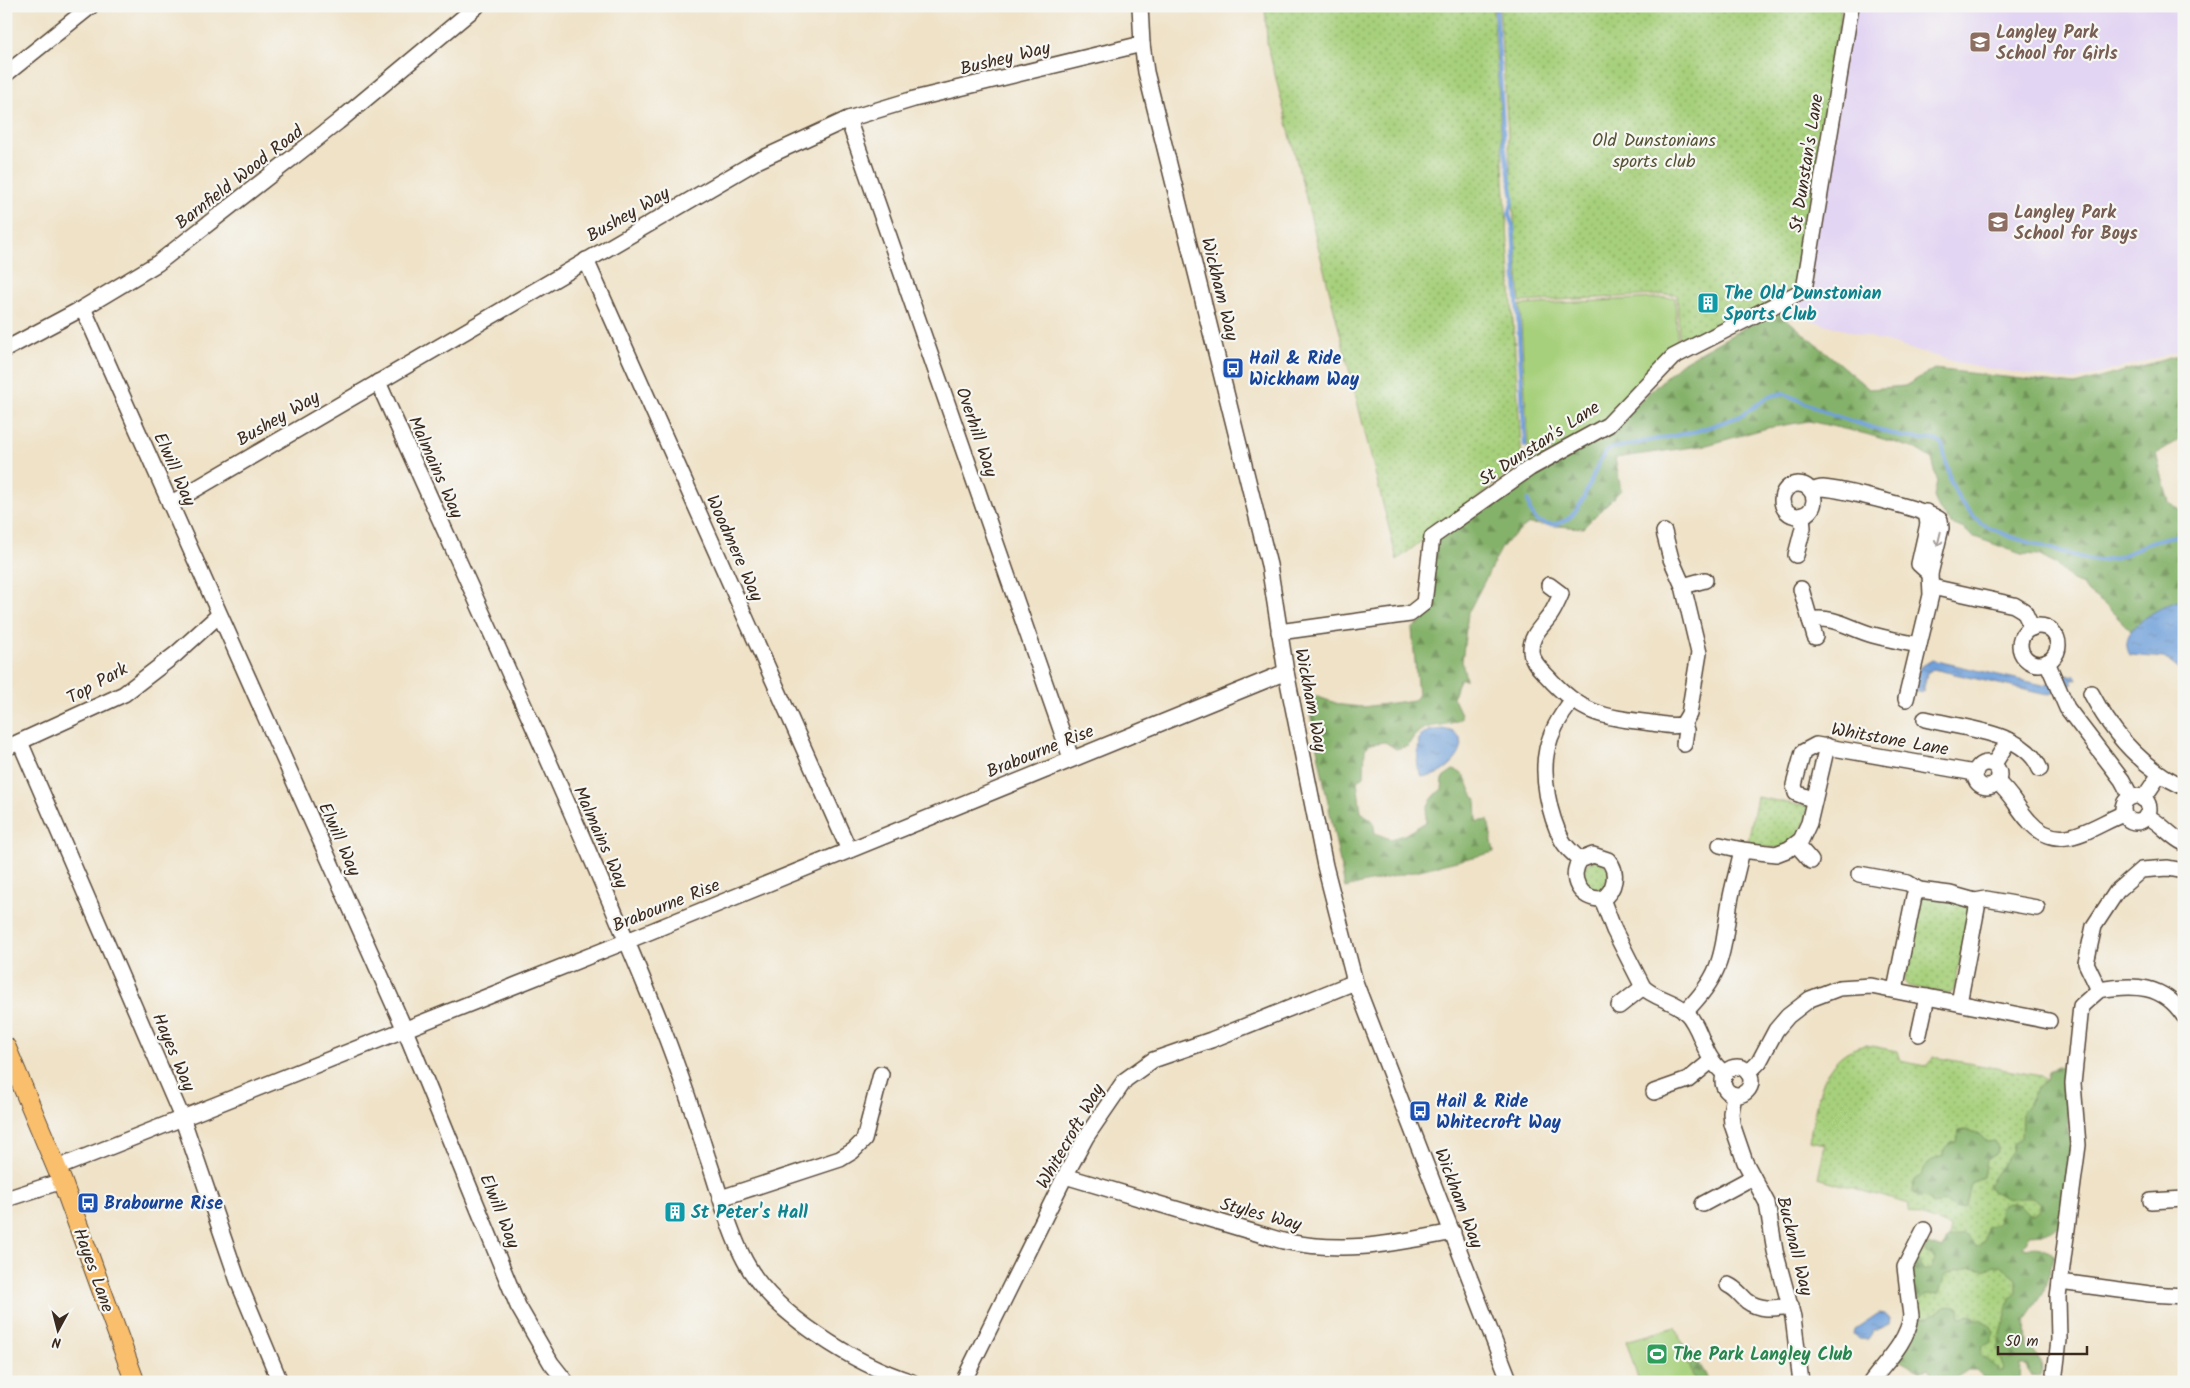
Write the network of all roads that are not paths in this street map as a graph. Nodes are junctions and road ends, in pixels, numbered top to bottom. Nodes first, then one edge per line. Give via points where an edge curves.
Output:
1 (91, 6) edge
2 (476, 6) edge
3 (1140, 6) edge
4 (1851, 6) edge
5 (1142, 44) junction
6 (6, 74) edge
7 (848, 119) junction
8 (586, 260) junction
9 (83, 308) junction
10 (6, 350) edge
11 (378, 382) junction
12 (1812, 491) junction
13 (170, 504) junction
14 (1802, 515) junction
15 (1664, 532) dead end
16 (1796, 555) dead end
17 (1705, 580) dead end
18 (1931, 581) junction
19 (1549, 585) dead end
20 (1683, 586) junction
21 (1801, 589) dead end
22 (219, 615) junction
23 (1810, 620) junction
24 (2032, 628) junction
25 (1280, 632) junction
26 (1814, 637) dead end
27 (1918, 646) junction
28 (2046, 662) junction
29 (1286, 672) junction
30 (2091, 692) dead end
31 (1906, 699) dead end
32 (1572, 701) junction
33 (1925, 719) dead end
34 (1683, 724) junction
35 (2009, 740) junction
36 (1684, 744) dead end
37 (13, 745) edge
38 (1827, 746) junction
39 (1071, 758) junction
40 (1994, 764) junction
41 (2040, 769) dead end
42 (1975, 773) junction
43 (2160, 774) junction
44 (1997, 782) junction
45 (2184, 787) edge
46 (2137, 798) junction
47 (1813, 804) junction
48 (2123, 814) junction
49 (2146, 816) junction
50 (2184, 843) edge
51 (1720, 845) dead end
52 (1797, 845) junction
53 (849, 850) junction
54 (1742, 850) junction
55 (1580, 860) junction
56 (1811, 860) dead end
57 (2184, 871) edge
58 (1859, 874) dead end
59 (1919, 890) junction
60 (1602, 899) junction
61 (1975, 901) junction
62 (2037, 908) dead end
63 (627, 940) junction
64 (1354, 982) junction
65 (1643, 987) junction
66 (1896, 990) junction
67 (2099, 990) junction
68 (1927, 997) junction
69 (1959, 1003) junction
70 (1619, 1006) dead end
71 (1685, 1012) junction
72 (2184, 1016) edge
73 (2049, 1021) dead end
74 (405, 1030) junction
75 (1919, 1034) dead end
76 (6, 1047) edge
77 (1711, 1061) junction
78 (1748, 1073) junction
79 (881, 1074) dead end
80 (1725, 1074) junction
81 (1654, 1092) dead end
82 (1734, 1095) junction
83 (183, 1120) junction
84 (60, 1175) junction
85 (1065, 1176) junction
86 (1753, 1177) junction
87 (721, 1198) junction
88 (6, 1199) edge
89 (2184, 1199) edge
90 (2150, 1201) dead end
91 (1703, 1204) dead end
92 (1924, 1230) dead end
93 (1453, 1232) junction
94 (2060, 1282) junction
95 (1728, 1285) dead end
96 (2184, 1296) edge
97 (1791, 1306) junction
98 (130, 1380) edge
99 (280, 1382) edge
100 (566, 1382) edge
101 (912, 1382) edge
102 (963, 1382) edge
103 (1510, 1382) edge
104 (1801, 1382) edge
105 (1871, 1382) edge
106 (2054, 1382) edge

1 - 6 street
2 - 9 street, Barnfield Wood Road via 229,210 158,263
3 - 5 street, Wickham Way
4 - 25 street, St Dunstan's Lane via 1804,290 1672,357 1608,425 1530,468 1432,537 1424,603 1410,614
5 - 7 street, Bushey Way via 914,99
5 - 25 street, Wickham Way via 1148,80 1269,565
7 - 8 street, Bushey Way via 756,161
7 - 39 street, Overhill Way
8 - 11 street, Bushey Way
8 - 53 street, Woodmere Way
9 - 10 street, Barnfield Wood Road
9 - 13 street, Elwill Way
11 - 13 street, Bushey Way
11 - 63 street, Malmains Way
12 - 14 street via 1812,508
12 - 14 street via 1796,484 1784,493 1782,499 1786,509 1792,514
12 - 18 street via 1827,489 1926,512 1928,524 1919,564
13 - 22 street, Elwill Way
14 - 16 street via 1803,528
15 - 20 street
17 - 20 street
18 - 24 street via 2018,607 2024,611
18 - 27 street
19 - 32 street via 1569,596 1533,638 1531,651 1540,668
20 - 34 street via 1699,660 1689,714
21 - 23 street
22 - 37 street, Top Park via 124,694
22 - 74 street, Elwill Way
23 - 26 street
23 - 27 street via 1820,618 1841,622 1871,635
24 - 28 street via 2021,639 2021,651 2030,661
24 - 28 street via 2048,628 2056,637 2056,653
25 - 29 street, Wickham Way
27 - 31 street
28 - 46 street via 2068,708
29 - 39 street, Brabourne Rise
29 - 64 street, Wickham Way via 1324,866
30 - 43 street via 2120,738
32 - 34 street via 1608,717
32 - 55 street via 1552,732 1546,766 1550,803 1559,833
33 - 35 street via 1996,734
34 - 36 street via 1686,730
35 - 40 street
35 - 41 street via 2029,753
37 - 83 street, Hayes Way
38 - 42 street, Whitstone Lane
38 - 47 street
38 - 47 street, Whitstone Lane via 1812,746 1803,752 1800,759 1794,789
39 - 53 street, Brabourne Rise
40 - 42 street via 1981,764
40 - 44 street via 2000,774
42 - 44 street via 1980,786 1989,788
43 - 45 street
43 - 46 street
44 - 48 street via 2013,797 2032,825 2054,836 2081,834
46 - 48 street via 2124,804
46 - 49 street via 2148,806
47 - 52 street via 1807,830
48 - 49 street via 2133,822
49 - 50 street
51 - 54 street
52 - 54 street via 1776,854
52 - 56 street
53 - 63 street, Brabourne Rise
54 - 71 street via 1723,955 1704,990
55 - 60 street via 1575,873 1578,886 1588,896
55 - 60 street via 1593,855 1612,856 1614,879 1611,890
57 - 67 street via 2168,868 2141,870 2117,891 2094,926 2086,963
58 - 59 street via 1908,883
59 - 61 street
59 - 66 street via 1914,896
60 - 65 street
61 - 62 street via 1986,899
61 - 69 street via 1977,908
63 - 74 street, Brabourne Rise
63 - 87 street, Malmains Way via 676,1058
64 - 85 street, Whitecroft Way via 1153,1060 1138,1070 1125,1080 1086,1137
64 - 93 street, Wickham Way
65 - 70 street
65 - 71 street
66 - 68 street
66 - 78 street via 1855,986 1815,996 1781,1023 1759,1062
67 - 72 street via 2122,986 2159,992 2172,1000
67 - 94 street via 2081,1006 2073,1084 2078,1145
68 - 69 street
68 - 75 street
69 - 73 street
71 - 77 street, Bucknall Way
74 - 83 street, Brabourne Rise
74 - 100 street, Elwill Way via 518,1306 551,1363
76 - 84 main road, Hayes Lane
77 - 80 street, Bucknall Way
77 - 81 street via 1688,1080
78 - 80 street via 1735,1067
78 - 82 street via 1749,1088
79 - 87 street via 864,1140 853,1151 840,1159
80 - 82 street, Bucknall Way via 1724,1088
82 - 86 street, Bucknall Way via 1732,1122
83 - 84 street, Brabourne Rise
83 - 99 street, Hayes Way via 238,1281
84 - 88 street, Brabourne Rise
84 - 98 main road, Hayes Lane
85 - 93 street, Styles Way via 1315,1248 1374,1247
85 - 102 street, Whitecroft Way
86 - 91 street
86 - 97 street, Bucknall Way via 1767,1203 1775,1251
87 - 101 street, Malmains Way via 745,1262 774,1298 810,1330 855,1358
89 - 90 street
92 - 105 street via 1904,1267 1911,1316 1909,1324 1895,1350
93 - 103 street, Wickham Way
94 - 96 street
94 - 106 street
95 - 97 street via 1760,1307
97 - 104 street, Bucknall Way

